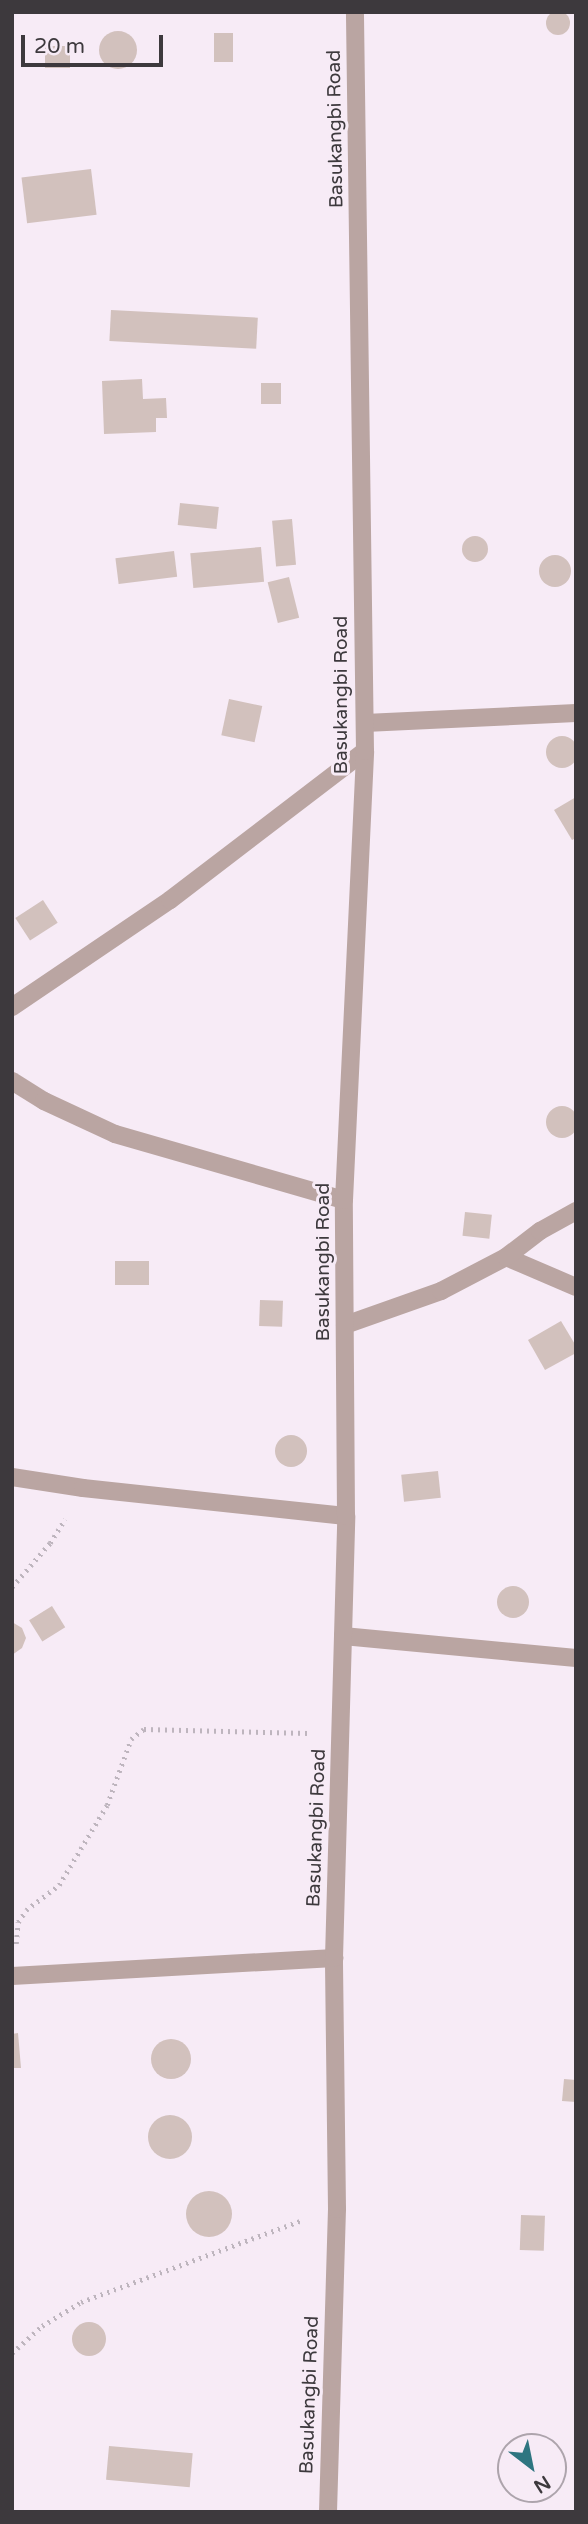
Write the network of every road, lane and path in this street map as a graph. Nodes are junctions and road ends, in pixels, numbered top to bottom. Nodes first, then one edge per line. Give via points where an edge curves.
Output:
1 (355, 12) edge
2 (576, 713) edge
3 (365, 723) junction
4 (365, 751) junction
5 (12, 1007) edge
6 (12, 1081) edge
7 (344, 1200) junction
8 (576, 1212) edge
9 (506, 1257) junction
10 (576, 1287) edge
11 (345, 1325) junction
12 (12, 1477) edge
13 (83, 1489) junction
14 (346, 1516) junction
15 (12, 1587) edge
16 (343, 1636) junction
17 (576, 1658) edge
18 (340, 1735) junction
19 (334, 1958) junction
20 (12, 1976) edge
21 (337, 2208) junction
22 (12, 2353) edge
23 (328, 2512) edge

1 - 3 street, Basukangbi Road
2 - 3 street
3 - 4 street, Basukangbi Road
4 - 5 street via 170,900
4 - 7 street, Basukangbi Road
6 - 7 street via 115,1134
7 - 11 street, Basukangbi Road
8 - 9 street
9 - 10 street
9 - 11 street via 441,1291
11 - 14 street, Basukangbi Road
12 - 13 street
13 - 14 street
13 - 15 path via 50,1543
14 - 16 street, Basukangbi Road
16 - 17 street
16 - 18 street, Basukangbi Road
18 - 19 street, Basukangbi Road
18 - 20 path via 144,1729 131,1739 107,1805 59,1885 26,1910 18,1922
19 - 20 street
19 - 21 street, Basukangbi Road
21 - 22 path via 81,2302 41,2326
21 - 23 street, Basukangbi Road

